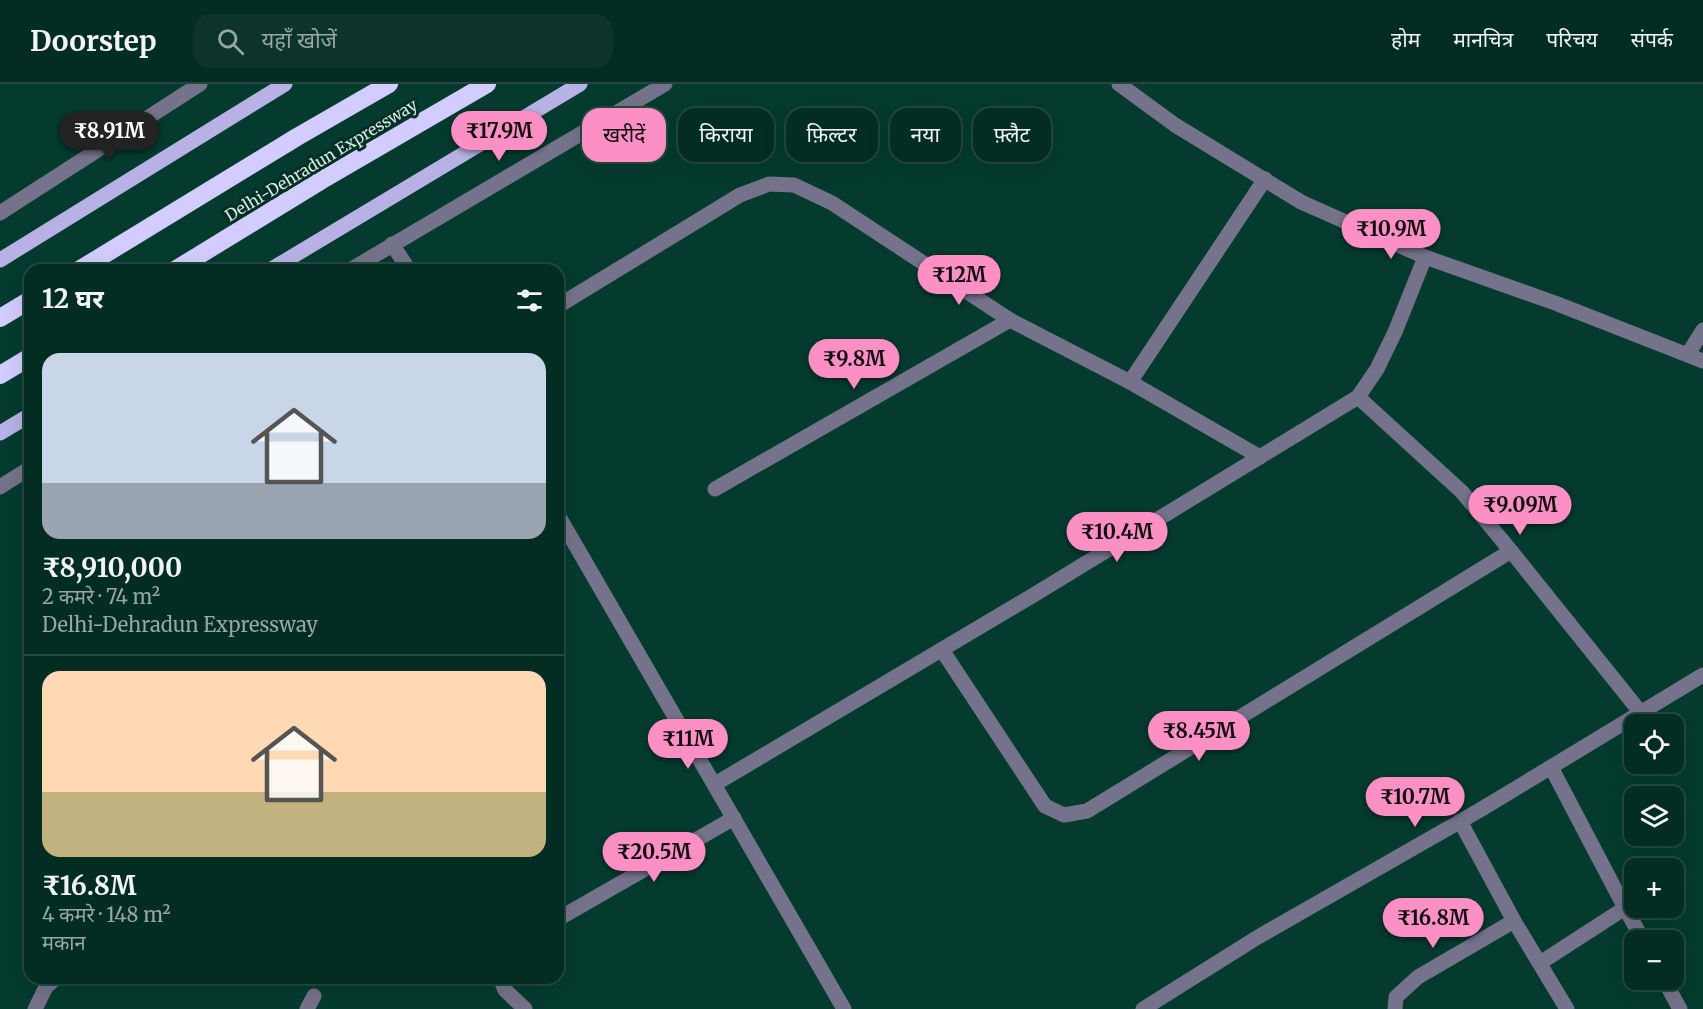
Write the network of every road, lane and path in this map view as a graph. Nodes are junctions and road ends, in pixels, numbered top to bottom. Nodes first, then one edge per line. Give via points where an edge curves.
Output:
1 (200, 84) edge
2 (285, 84) edge
3 (389, 84) edge
4 (488, 84) edge
5 (580, 84) edge
6 (665, 84) edge
7 (1119, 84) edge
8 (1265, 179) junction
9 (0, 213) edge
10 (392, 244) junction
11 (1425, 257) junction
12 (0, 260) edge
13 (89, 264) edge
14 (185, 264) edge
15 (280, 264) edge
16 (360, 264) edge
17 (405, 264) edge
18 (564, 302) edge
19 (24, 304) edge
20 (0, 318) edge
21 (1010, 320) junction
22 (1703, 330) edge
23 (1688, 354) junction
24 (24, 361) edge
25 (1703, 361) edge
26 (0, 375) edge
27 (1130, 382) junction
28 (1358, 397) junction
29 (24, 419) edge
30 (0, 433) edge
31 (1260, 457) junction
32 (24, 472) edge
33 (0, 487) edge
34 (715, 489) dead end
35 (564, 526) edge
36 (1511, 551) junction
37 (942, 650) junction
38 (1703, 675) edge
39 (1641, 713) junction
40 (1551, 767) junction
41 (715, 784) junction
42 (734, 818) junction
43 (1460, 821) junction
44 (1624, 906) edge
45 (1624, 909) edge
46 (564, 916) edge
47 (1514, 921) junction
48 (1540, 963) junction
49 (49, 984) edge
50 (502, 984) edge
51 (1670, 990) edge
52 (35, 1009) edge
53 (525, 1009) edge
54 (844, 1009) edge
55 (1143, 1009) edge
56 (1395, 1009) edge
57 (1567, 1009) edge
58 (1680, 1009) edge

1 - 9 street
2 - 12 main road
3 - 13 highway, Delhi-Dehradun Expressway
4 - 14 highway, Delhi-Dehradun Expressway
5 - 15 main road
6 - 10 street
7 - 8 street via 1175,125
8 - 11 street via 1301,202
8 - 27 street
10 - 16 street
10 - 17 street
11 - 23 street
11 - 28 street via 1391,341
18 - 21 street via 740,195 769,184 794,185 832,203
19 - 20 highway
21 - 27 street
21 - 34 street
22 - 23 street
23 - 25 street
24 - 26 highway
27 - 31 street
28 - 31 street
28 - 36 street via 1462,492
29 - 30 main road
31 - 37 street
32 - 33 street
35 - 41 street
36 - 37 street via 1087,811 1064,814 1045,806
36 - 39 street
37 - 41 street
38 - 39 street
39 - 40 street
40 - 43 street
40 - 44 street
41 - 42 street
42 - 46 street
42 - 54 street
43 - 47 street
43 - 55 street via 1258,937
45 - 48 street
47 - 48 street
47 - 56 street via 1418,977 1396,997
48 - 57 street
49 - 52 street
50 - 53 street
51 - 58 street

